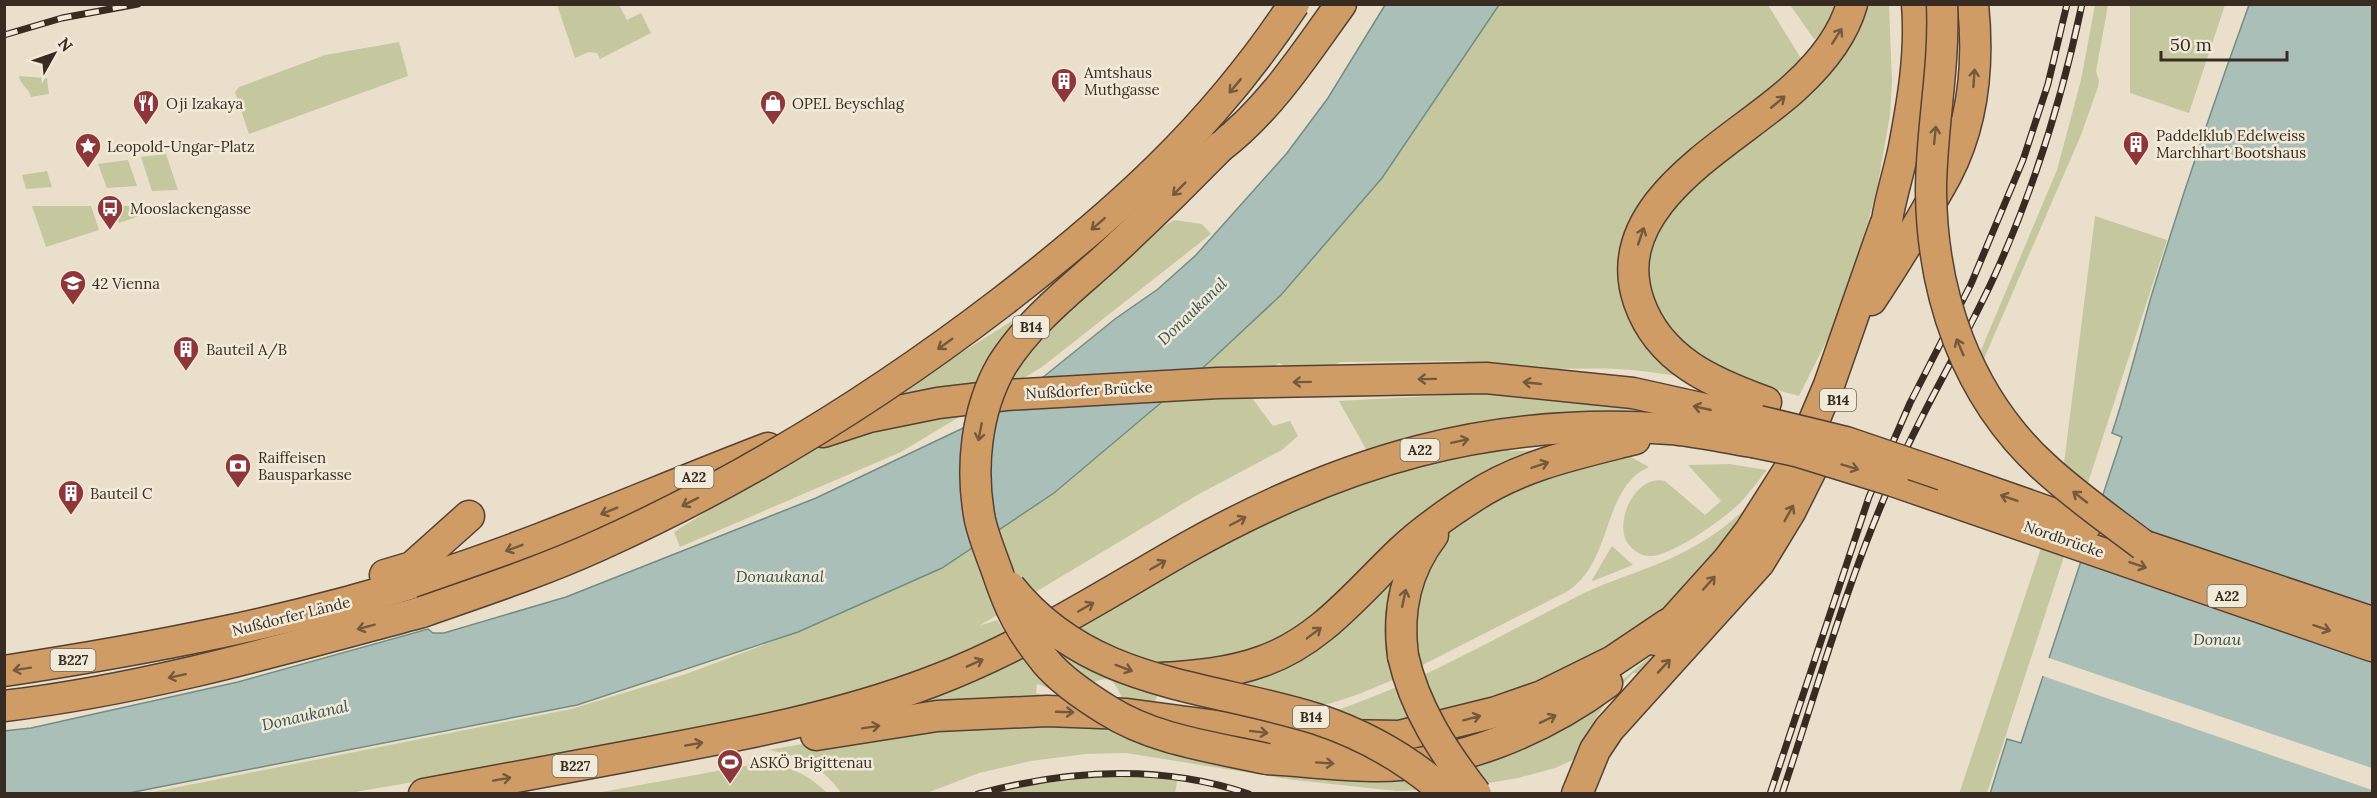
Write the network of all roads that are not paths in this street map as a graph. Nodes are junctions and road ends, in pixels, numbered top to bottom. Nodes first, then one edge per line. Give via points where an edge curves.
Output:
1 (1294, 4) edge
2 (1315, 4) edge
3 (1341, 4) edge
4 (1852, 4) edge
5 (1896, 4) edge
6 (1917, 4) edge
7 (1942, 4) edge
8 (1973, 4) edge
9 (1220, 147) junction
10 (1895, 178) junction
11 (1885, 225) junction
12 (1871, 300) junction
13 (1759, 422) junction
14 (1673, 429) junction
15 (1454, 511) junction
16 (470, 516) dead end
17 (569, 527) joint
18 (2144, 545) junction
19 (997, 570) junction
20 (2373, 622) edge
21 (1668, 624) junction
22 (2373, 646) edge
23 (141, 647) junction
24 (4, 671) edge
25 (1158, 679) junction
26 (4, 706) edge
27 (727, 738) junction
28 (424, 794) edge
29 (1447, 794) edge
30 (1476, 794) edge
31 (1577, 794) edge

1 -> 26 highway, bridge via 1251,66 1207,119 1138,190 1071,248 899,377 784,451 709,492 597,547 423,612 218,668 66,699
2 - 9 highway, B14
3 - 9 highway via 1283,82 1246,125
13 -> 4 highway via 1733,390 1695,371 1655,334 1636,294 1634,266 1640,238 1654,208 1667,192 1777,103 1817,64 1842,28
5 - 10 highway via 1898,64 1890,154
6 - 10 highway, B14 via 1916,70 1904,149
18 -> 7 highway, bridge via 2057,479 2026,450 1993,409 1960,348 1938,275 1933,229 1932,161 1941,71
12 -> 8 highway via 1948,173 1961,141 1973,94
9 -> 19 highway, B14, bridge via 1042,314 1001,367 984,411 976,458 980,520
10 - 11 highway, B14
11 - 12 highway, B14 via 1884,249
21 -> 11 highway via 1728,560 1802,449 1829,386
31 -> 12 highway, B14 via 1595,750 1625,709 1758,563 1790,512 1822,446
13 - 14 highway, A22
13 -> 17 highway, Nußdorfer Brücke / A22 via 1633,393 1486,378 1218,383 1006,395 869,417 771,447
18 -> 13 highway, Nordbrücke / A22, bridge via 1846,442
13 -> 22 highway, Nordbrücke / A22, bridge via 1796,451
15 -> 14 highway via 1486,488 1533,468
27 -> 14 highway, A22 via 861,706 933,681 1045,631 1186,548 1280,500 1388,458 1472,438 1521,432
25 -> 15 highway via 1219,673 1263,661 1296,646 1353,599 1402,550
30 -> 15 highway, bridge via 1426,721 1409,680 1400,635 1402,610 1414,566
16 - 23 highway via 412,567
17 -> 23 highway, Nußdorfer Lände / B227 via 429,578 319,610 233,631
18 - 20 highway, Nordbrücke / A22
19 -> 21 highway, bridge via 1010,609 1047,664 1108,711 1178,740 1267,759 1377,766 1475,750 1555,716 1595,692 1646,651
19 -> 25 highway, B14, bridge via 1034,613 1067,641 1128,671
27 -> 21 highway via 772,742 937,716 1047,711 1127,714 1277,734 1399,736 1496,712 1542,696 1613,661
23 -> 24 highway, Nußdorfer Lände / B227
25 - 29 highway, B14, bridge via 1318,719 1382,746
28 -> 27 highway, B227

